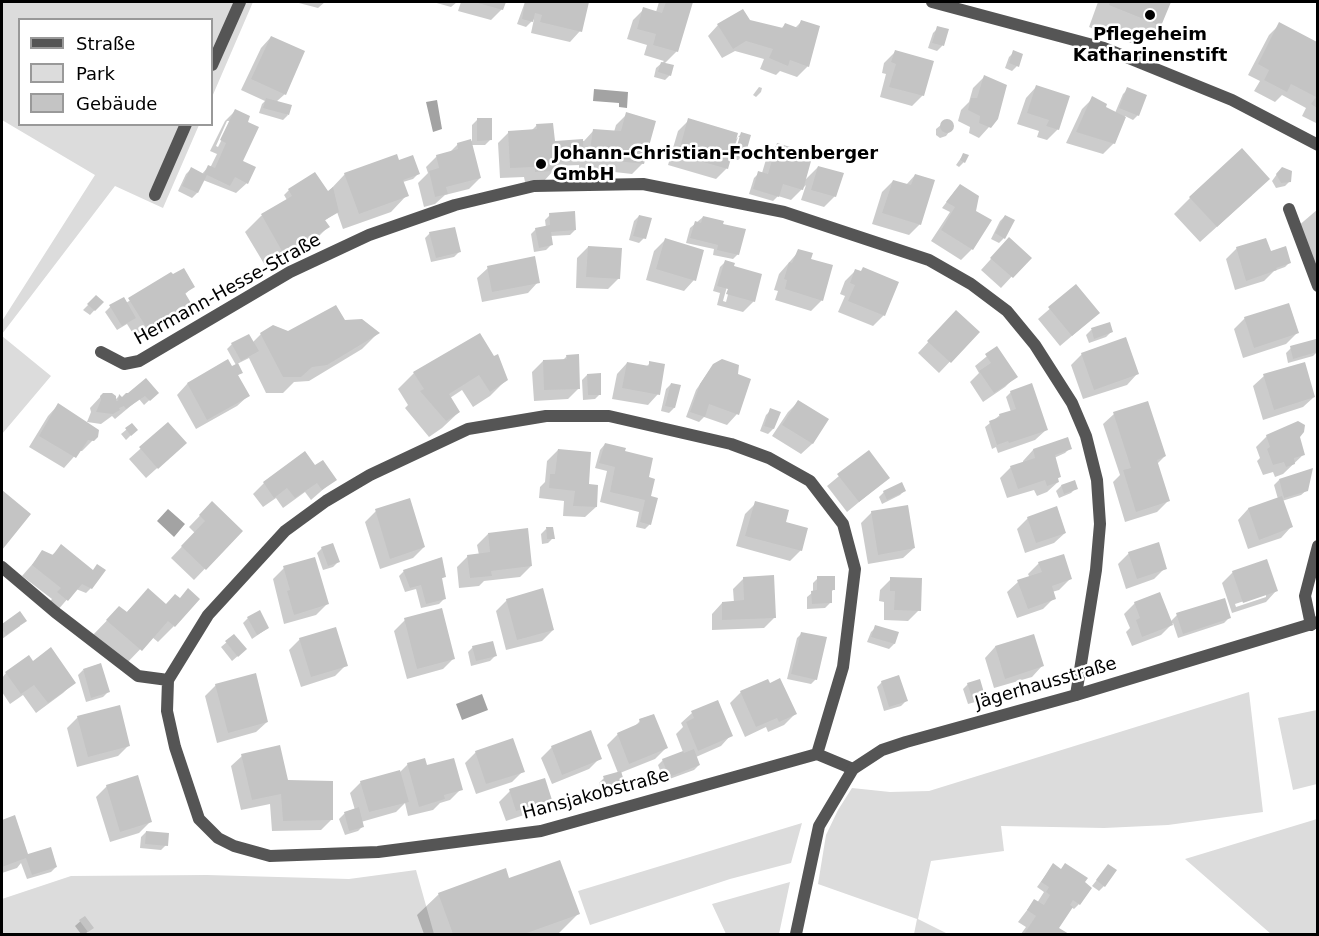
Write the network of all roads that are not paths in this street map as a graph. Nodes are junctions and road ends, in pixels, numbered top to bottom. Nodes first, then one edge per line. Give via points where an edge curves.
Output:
1 (240, 2) edge
2 (932, 2) edge
3 (213, 63) edge
4 (185, 126) edge
5 (1317, 145) edge
6 (155, 195) dead end
7 (1289, 209) dead end
8 (1317, 286) edge
9 (101, 352) dead end
10 (1317, 546) edge
11 (2, 567) edge
12 (1314, 624) edge
13 (168, 680) junction
14 (1076, 695) junction
15 (817, 754) junction
16 (853, 769) junction
17 (796, 934) edge

1 - 3 street
2 - 5 street via 1104,48 1232,100
4 - 6 street
7 - 8 street
9 - 14 street, Hermann-Hesse-Straße via 124,364 139,361 290,272 369,235 455,205 534,186 643,184 784,212 929,260 1007,310 1072,403 1086,436 1097,480 1100,524
10 - 12 street via 1305,596
11 - 13 street via 138,676
12 - 14 street, Jägerhausstraße
13 - 15 street, Hansjakobstraße via 171,729 199,819 234,846 270,856 378,852 541,831
13 - 15 street via 208,615 285,531 326,501 370,475 468,429 546,416 609,416 731,444 769,459 810,481 843,525 855,569 854,580 843,667
14 - 16 street, Jägerhausstraße via 906,742 882,750
15 - 16 street
16 - 17 street, Jägerhausstraße via 819,826

